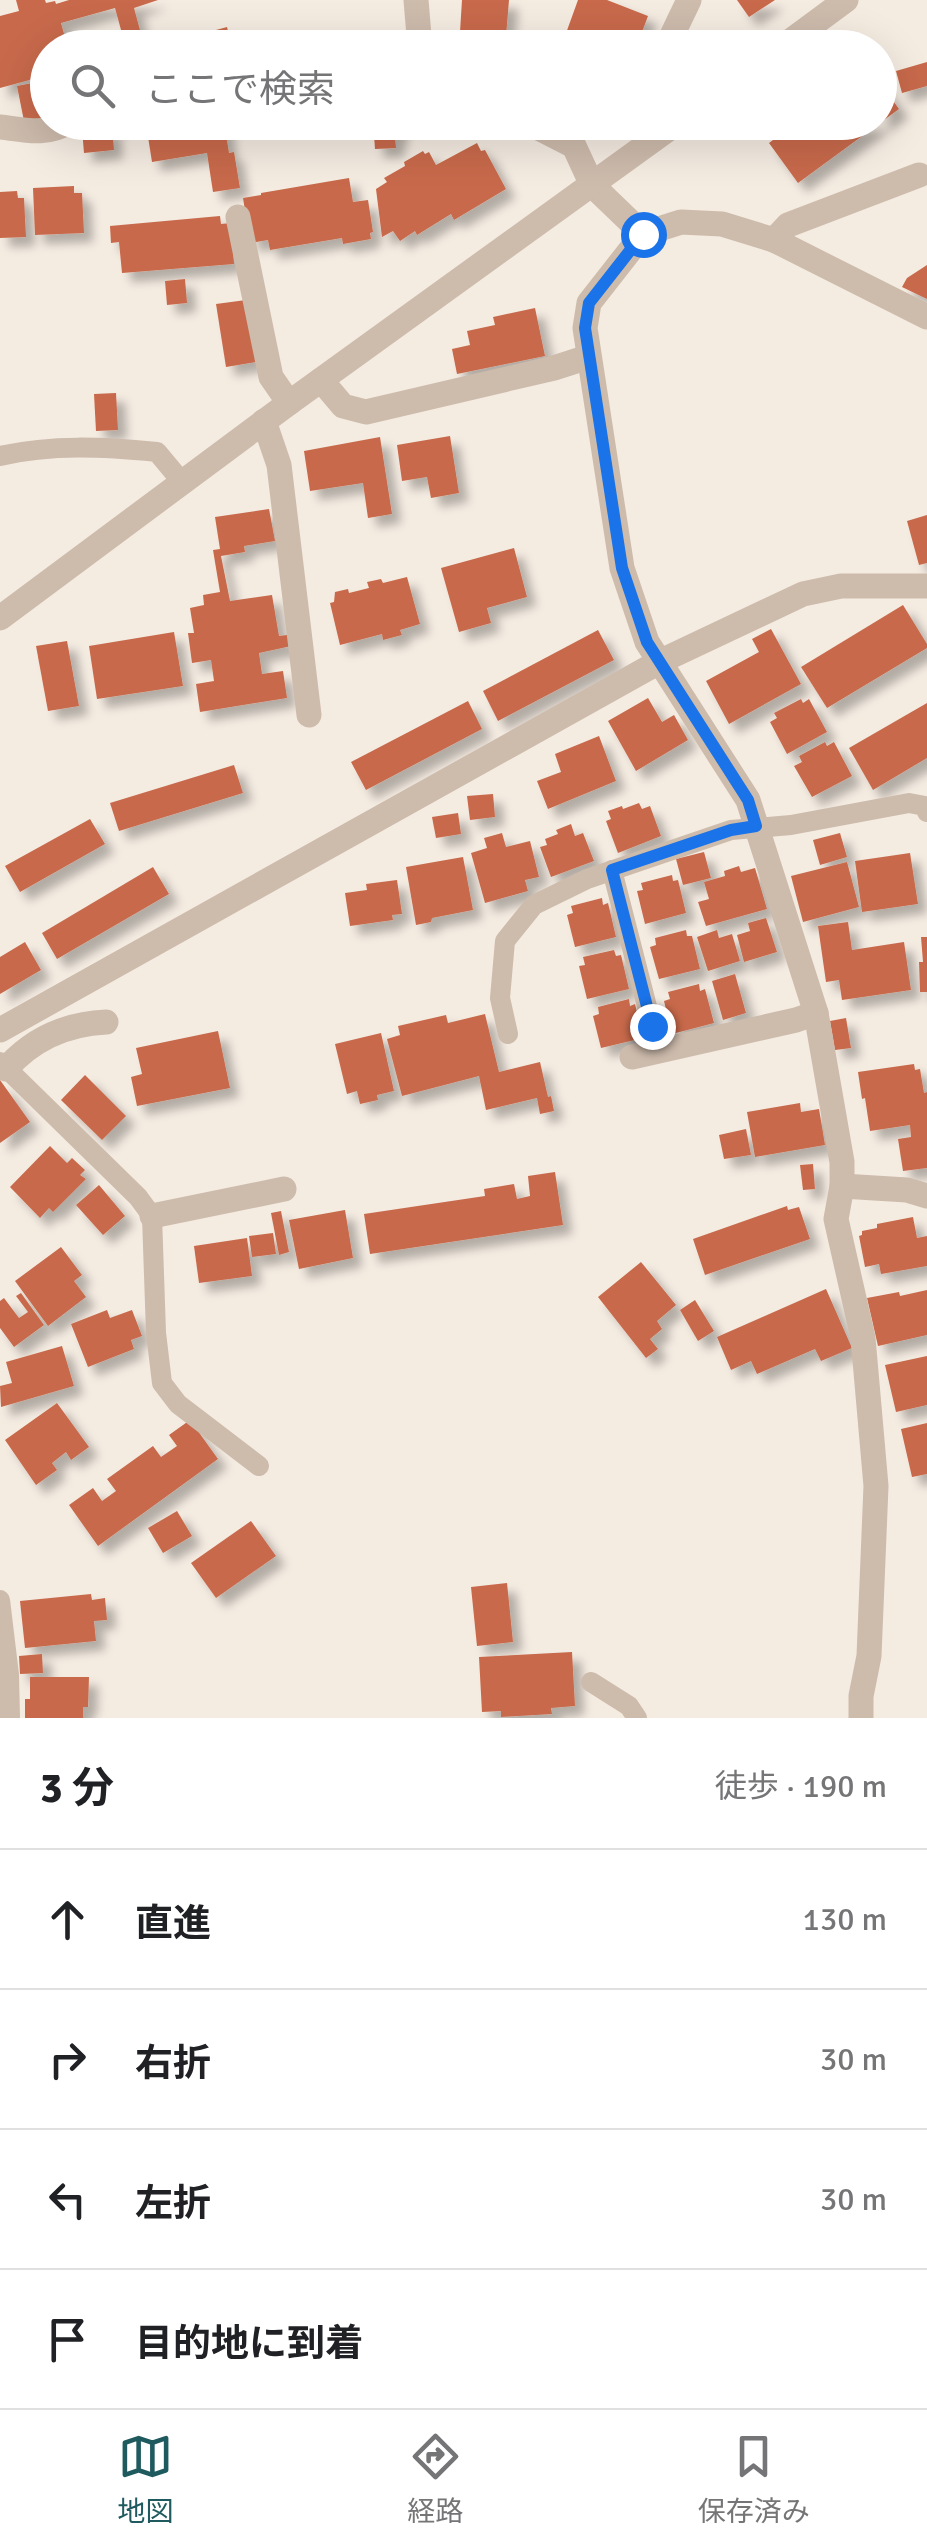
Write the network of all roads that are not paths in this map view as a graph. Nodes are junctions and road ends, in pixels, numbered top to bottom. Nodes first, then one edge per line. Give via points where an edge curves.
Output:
1 (416, 0) edge
2 (689, 0) edge
3 (846, 0) edge
4 (418, 30) edge
5 (675, 30) edge
6 (805, 30) edge
7 (0, 127) edge
8 (30, 130) edge
9 (562, 140) edge
10 (653, 140) edge
11 (918, 175) dead end
12 (592, 185) junction
13 (238, 218) dead end
14 (643, 234) junction
15 (774, 240) junction
16 (927, 317) edge
17 (588, 357) junction
18 (321, 380) junction
19 (288, 403) junction
20 (264, 421) junction
21 (0, 456) edge
22 (182, 482) junction
23 (927, 586) edge
24 (0, 618) edge
25 (659, 662) junction
26 (308, 716) dead end
27 (927, 812) edge
28 (756, 826) junction
29 (612, 870) junction
30 (816, 1012) junction
31 (106, 1022) dead end
32 (652, 1026) dead end
33 (0, 1030) edge
34 (508, 1034) dead end
35 (632, 1056) dead end
36 (3, 1065) edge
37 (842, 1186) junction
38 (284, 1189) dead end
39 (927, 1196) edge
40 (152, 1216) junction
41 (259, 1466) dead end
42 (0, 1600) edge
43 (591, 1682) dead end
44 (10, 1718) edge
45 (637, 1718) edge
46 (861, 1718) edge

1 - 4 street
2 - 5 street
3 - 6 street
7 - 8 street
9 - 12 street via 574,146
10 - 12 street
11 - 15 street via 788,225
12 - 14 street
12 - 18 street
13 - 19 street via 272,377
14 - 15 street via 680,222 722,224
14 - 17 street via 589,303
15 - 16 street
17 - 18 street via 366,412 343,406
17 - 25 street via 622,568
18 - 19 street
19 - 20 street
20 - 22 street
20 - 26 street via 279,465
21 - 22 lane via 90,446 157,452
22 - 24 street
23 - 25 street via 841,586 802,594
25 - 28 street via 748,800
25 - 33 street
27 - 28 lane via 910,803
28 - 29 lane
28 - 30 street
29 - 32 lane
29 - 34 lane via 534,905 505,941 500,998
30 - 35 street
30 - 37 street
31 - 36 street via 60,1029
36 - 40 lane
37 - 39 street
37 - 46 street via 836,1219 863,1338 876,1486
38 - 40 street
40 - 41 lane via 162,1383 178,1404
42 - 44 lane
43 - 45 lane via 630,1706

